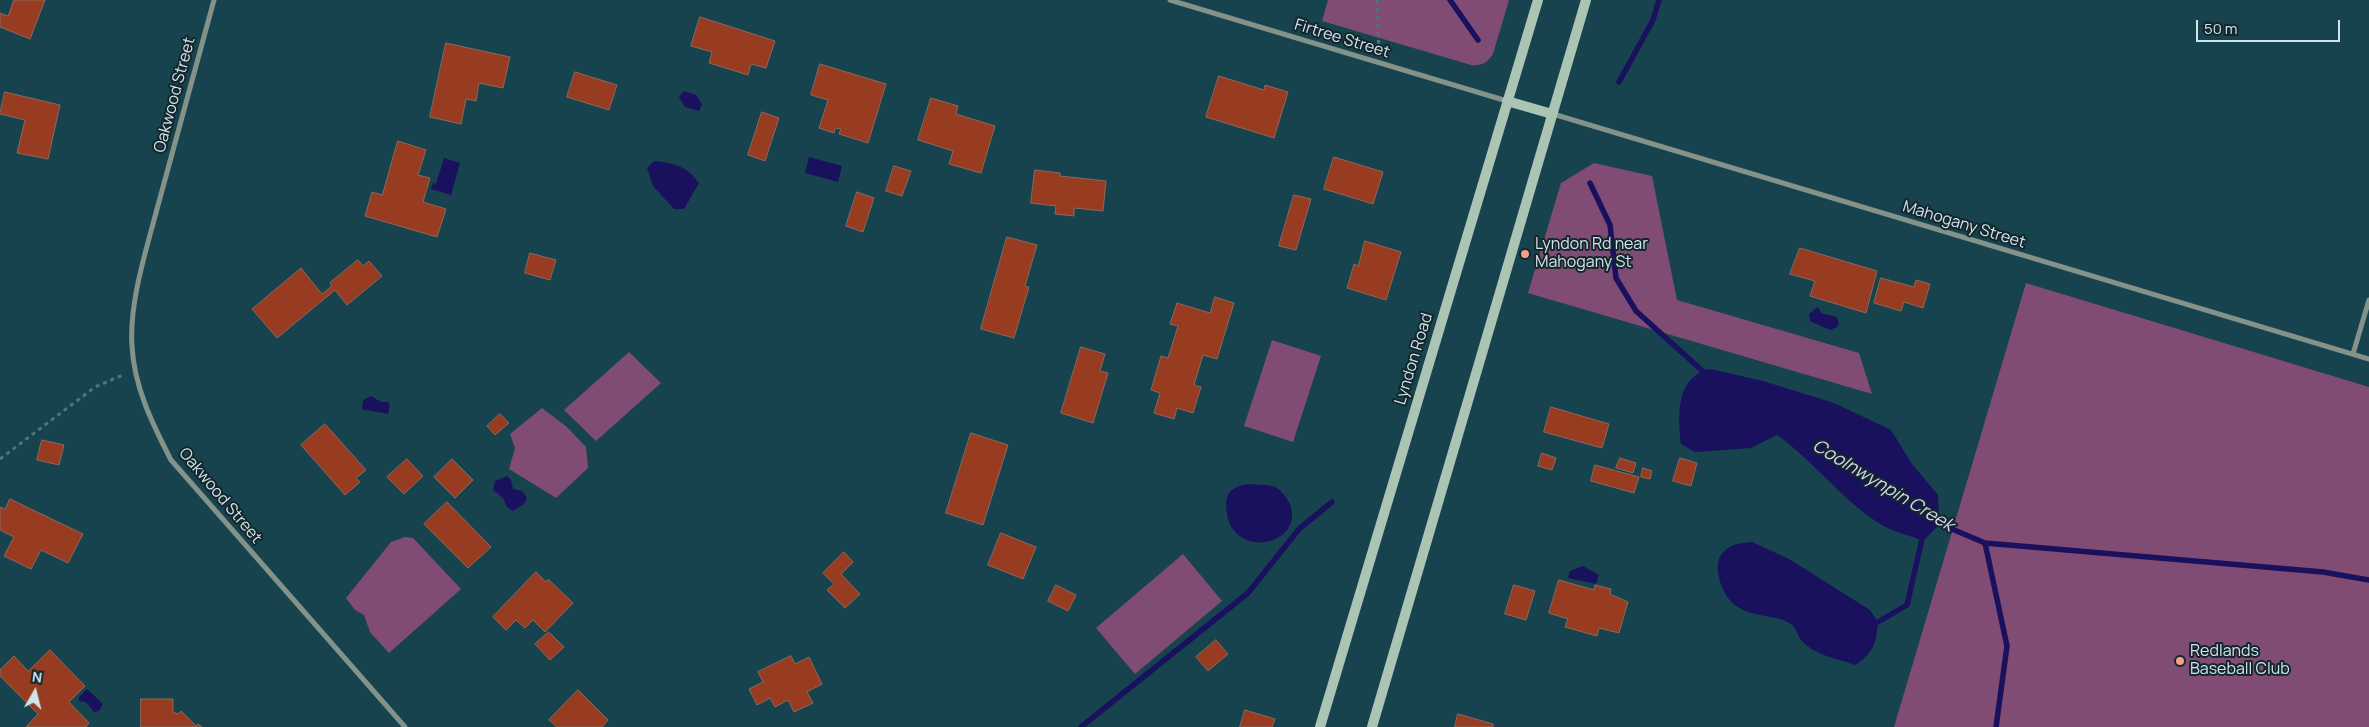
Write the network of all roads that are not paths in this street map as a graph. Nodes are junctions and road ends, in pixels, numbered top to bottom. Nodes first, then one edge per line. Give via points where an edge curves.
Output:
1 (214, 0) edge
2 (1170, 0) edge
3 (1538, 0) edge
4 (1586, 0) edge
5 (1507, 101) junction
6 (1552, 114) junction
7 (2369, 300) edge
8 (2353, 354) junction
9 (2369, 359) edge
10 (405, 727) edge
11 (1320, 727) edge
12 (1372, 727) edge

1 - 10 street, Oakwood Street via 152,228 135,306 132,348 136,370 155,430 171,460
2 - 5 street, Firtree Street
3 - 5 main road, Lyndon Road
4 - 6 main road
5 - 6 main road
5 - 11 main road, Lyndon Road
6 - 8 street, Mahogany Street
6 - 12 main road
7 - 8 street
8 - 9 street, Mahogany Street

